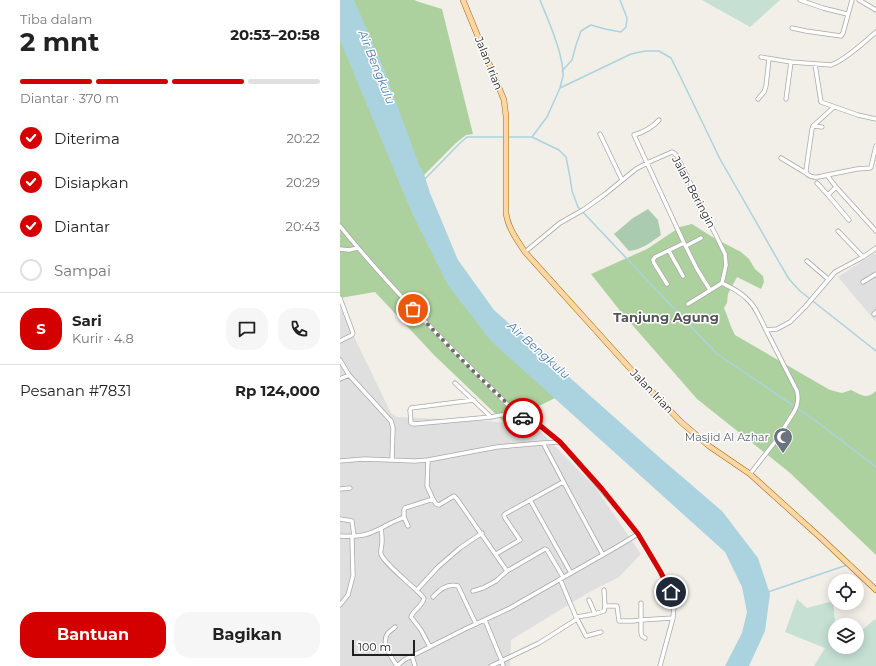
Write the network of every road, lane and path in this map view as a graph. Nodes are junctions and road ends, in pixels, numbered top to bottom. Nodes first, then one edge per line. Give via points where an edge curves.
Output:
1 (463, 0) edge
2 (800, 0) edge
3 (852, 0) edge
4 (859, 0) edge
5 (876, 10) edge
6 (848, 14) junction
7 (792, 28) dead end
8 (876, 32) edge
9 (761, 57) dead end
10 (769, 59) junction
11 (791, 62) junction
12 (815, 64) junction
13 (786, 98) dead end
14 (758, 99) dead end
15 (834, 107) junction
16 (659, 120) dead end
17 (876, 120) edge
18 (813, 126) junction
19 (822, 127) dead end
20 (600, 134) dead end
21 (876, 146) edge
22 (781, 158) dead end
23 (647, 163) junction
24 (806, 173) junction
25 (827, 175) junction
26 (622, 180) junction
27 (816, 183) dead end
28 (836, 187) junction
29 (828, 195) junction
30 (849, 220) dead end
31 (340, 226) edge
32 (838, 231) dead end
33 (876, 231) edge
34 (701, 238) dead end
35 (685, 245) junction
36 (358, 248) junction
37 (876, 248) edge
38 (340, 249) edge
39 (669, 250) junction
40 (526, 252) junction
41 (863, 257) junction
42 (807, 261) dead end
43 (876, 274) edge
44 (683, 276) dead end
45 (828, 279) junction
46 (863, 282) dead end
47 (722, 283) junction
48 (667, 284) dead end
49 (710, 290) junction
50 (340, 298) edge
51 (688, 304) dead end
52 (766, 330) junction
53 (340, 341) edge
54 (340, 360) edge
55 (349, 375) junction
56 (340, 379) edge
57 (455, 383) dead end
58 (474, 400) junction
59 (516, 412) junction
60 (491, 417) junction
61 (560, 442) junction
62 (543, 443) junction
63 (392, 460) junction
64 (428, 460) junction
65 (340, 461) edge
66 (750, 474) junction
67 (563, 482) junction
68 (350, 488) dead end
69 (340, 489) edge
70 (433, 500) junction
71 (530, 500) junction
72 (404, 517) junction
73 (340, 519) edge
74 (408, 526) dead end
75 (381, 529) junction
76 (482, 532) junction
77 (638, 534) junction
78 (340, 536) edge
79 (353, 536) junction
80 (496, 554) junction
81 (604, 554) junction
82 (507, 571) junction
83 (571, 573) junction
84 (562, 578) junction
85 (417, 590) junction
86 (473, 590) dead end
87 (604, 590) dead end
88 (876, 590) edge
89 (433, 597) dead end
90 (589, 600) dead end
91 (641, 603) dead end
92 (340, 605) edge
93 (605, 606) junction
94 (595, 614) junction
95 (577, 618) junction
96 (673, 618) junction
97 (485, 620) junction
98 (641, 620) junction
99 (476, 624) junction
100 (396, 627) dead end
101 (601, 632) dead end
102 (645, 638) dead end
103 (430, 647) junction
104 (412, 656) junction
105 (502, 661) junction
106 (397, 666) edge
107 (415, 666) edge
108 (490, 666) edge
109 (504, 666) edge
110 (660, 666) edge

1 - 40 main road, Jalan Irian via 504,100 507,220
2 - 6 street
3 - 6 street
4 - 5 street
6 - 7 street via 841,36
8 - 12 street via 836,64
9 - 10 street
10 - 11 street
10 - 14 street via 766,88
11 - 12 street
11 - 13 street
12 - 15 street via 821,101
15 - 17 street
15 - 18 street
16 - 23 street via 646,131 634,135
18 - 19 street
18 - 24 street
20 - 26 street
21 - 25 street via 871,168
22 - 24 street
23 - 26 street, Jalan Beringin
23 - 35 street
23 - 47 street, Jalan Beringin via 672,152 677,156 725,254 726,265
24 - 25 street via 815,177
25 - 28 street
26 - 40 street, Jalan Beringin via 583,210 560,223
27 - 29 street
28 - 29 street
28 - 33 street
29 - 30 street
31 - 36 street
32 - 41 street
34 - 35 street
35 - 39 street
35 - 49 street
36 - 38 street
36 - 59 street via 413,309
37 - 41 street
39 - 44 street
39 - 48 street via 655,257 653,261
40 - 66 main road, Jalan Irian via 666,406 709,446
41 - 45 street via 838,269
42 - 45 street
43 - 46 street
45 - 52 street via 790,322 774,330
47 - 49 street
47 - 52 street via 747,298
49 - 51 street
50 - 53 street via 353,333
52 - 66 street via 797,391 798,400 797,407 775,442
54 - 55 street
55 - 56 street
55 - 63 street via 392,421
57 - 58 street
58 - 60 street
58 - 60 street via 412,407 411,423
59 - 60 street
59 - 61 street via 538,424
61 - 62 street
61 - 77 street
62 - 64 street via 497,447
62 - 67 street
63 - 64 street
63 - 65 street
64 - 70 street via 427,486
66 - 88 main road, Jalan Irian
67 - 71 street
67 - 81 street
68 - 69 street
70 - 72 street via 405,508
70 - 76 street via 439,505 456,497
71 - 80 street via 504,515 520,540
71 - 83 street
72 - 74 street
72 - 75 street
73 - 79 street via 352,521
75 - 79 street via 364,536
75 - 85 street via 382,557
76 - 80 street
76 - 85 street via 438,567
77 - 81 street
77 - 96 street via 671,592
78 - 79 street
79 - 92 street via 353,576 348,595
80 - 82 street
81 - 83 street
82 - 84 street via 545,548
82 - 86 street via 496,581
83 - 84 street
84 - 95 street
84 - 97 street
85 - 103 street via 424,600 411,617
87 - 93 street
89 - 99 street via 444,587 458,586
90 - 94 street
91 - 98 street
93 - 94 street via 604,611
93 - 98 street via 617,606 619,621
94 - 95 street
95 - 101 street via 586,636
95 - 105 street via 539,643
96 - 98 street
96 - 110 street
97 - 99 street
97 - 105 street
98 - 102 street via 641,635
99 - 103 street
100 - 106 street via 385,638
103 - 104 street
104 - 106 street
104 - 107 street
105 - 108 street
105 - 109 street

